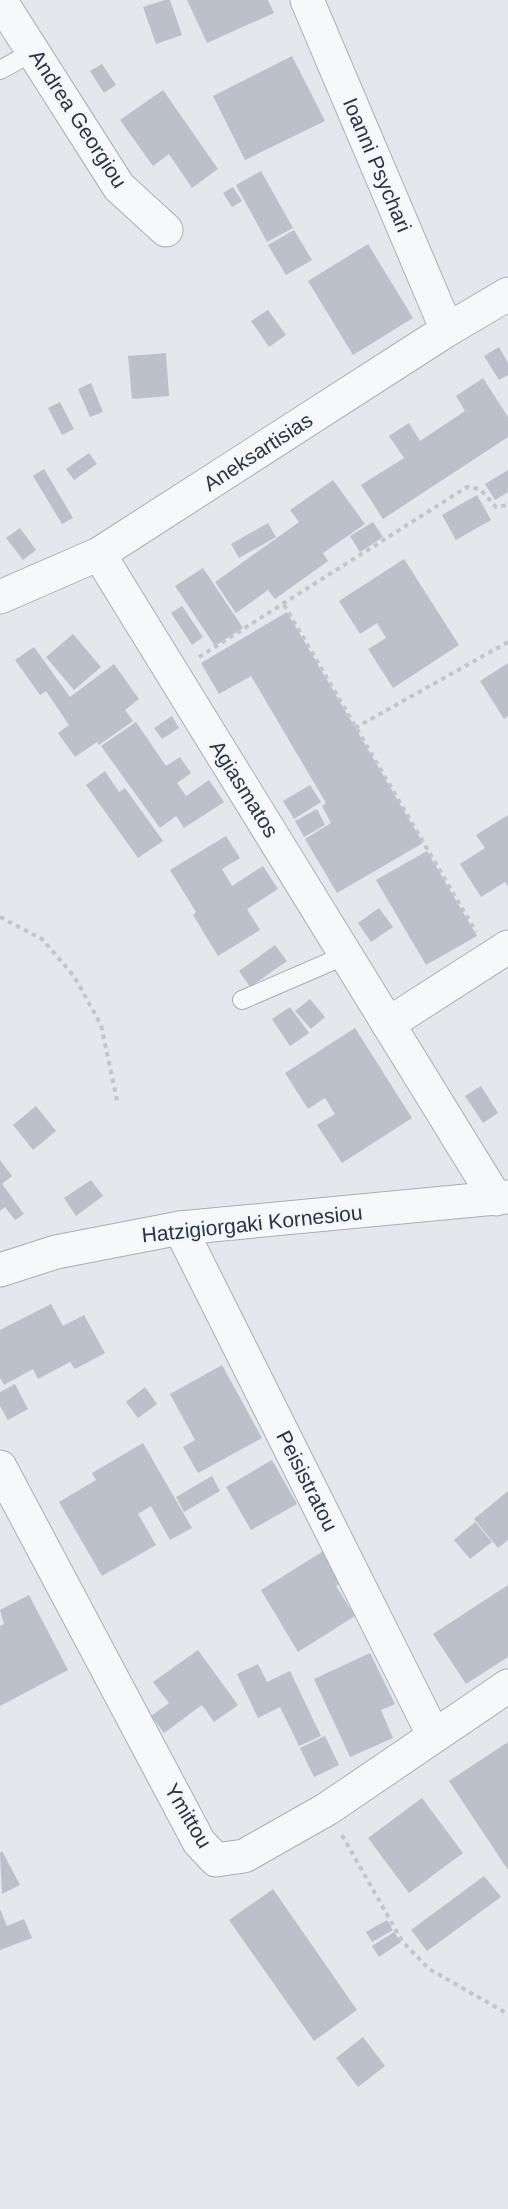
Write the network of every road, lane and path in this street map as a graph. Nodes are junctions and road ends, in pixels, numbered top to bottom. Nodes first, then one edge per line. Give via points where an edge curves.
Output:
1 (0, 0) edge
2 (307, 0) edge
3 (33, 52) junction
4 (0, 70) edge
5 (166, 230) dead end
6 (508, 294) edge
7 (447, 330) junction
8 (508, 505) edge
9 (99, 554) junction
10 (0, 597) edge
11 (284, 605) junction
12 (508, 642) edge
13 (173, 673) junction
14 (355, 728) junction
15 (0, 917) edge
16 (499, 951) edge
17 (346, 955) junction
18 (242, 1000) dead end
19 (388, 1024) junction
20 (118, 1105) dead end
21 (502, 1198) edge
22 (180, 1228) junction
23 (0, 1270) edge
24 (0, 1467) edge
25 (508, 1686) edge
26 (433, 1734) junction
27 (327, 1809) junction
28 (508, 2014) edge

1 - 3 street, Andrea Georgiou
2 - 7 street, Ioanni Psychari
3 - 4 lane
3 - 5 street, Andrea Georgiou via 119,187
6 - 7 street, Aneksartisias
7 - 9 street, Aneksartisias
8 - 11 path via 496,507 480,489 467,487
9 - 10 street, Aneksartisias
9 - 13 street, Agiasmatos
11 - 13 path
11 - 14 path
12 - 14 path
13 - 17 street, Agiasmatos
14 - 16 path
15 - 20 path via 42,939 74,976 101,1025
16 - 19 street
17 - 18 lane
17 - 19 street, Agiasmatos
19 - 21 street, Agiasmatos
21 - 22 street, Hatzigiorgaki Kornesiou
22 - 23 street, Hatzigiorgaki Kornesiou via 56,1252
22 - 26 street, Peisistratou
24 - 27 street, Ymittou via 199,1842 216,1860 244,1856
25 - 26 street, Ymittou
26 - 27 street, Ymittou
27 - 28 path via 402,1941 429,1969

